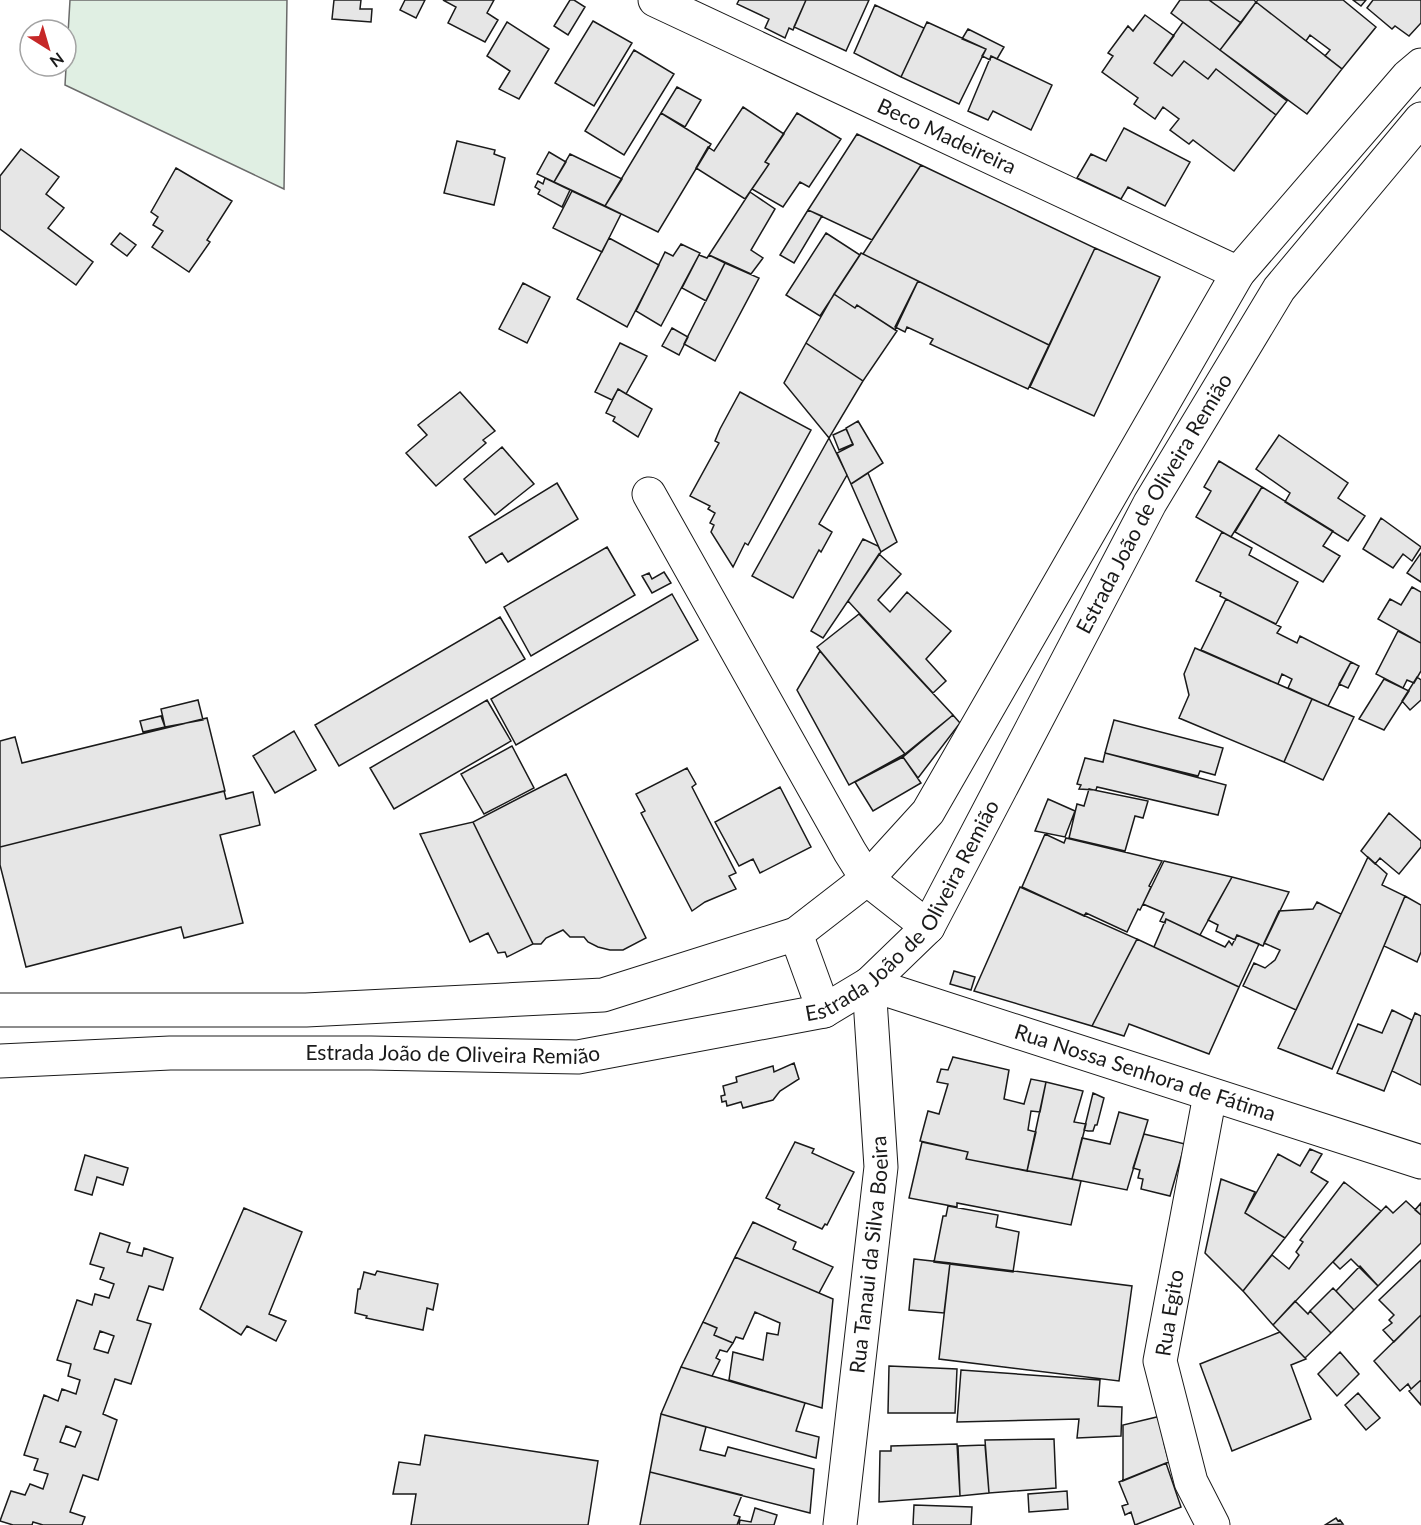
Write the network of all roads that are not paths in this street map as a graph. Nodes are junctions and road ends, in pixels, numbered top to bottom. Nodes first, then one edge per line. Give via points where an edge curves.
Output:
1 (655, 0) edge
2 (1421, 64) edge
3 (1421, 119) edge
4 (1238, 273) junction
5 (649, 494) dead end
6 (867, 879) junction
7 (928, 927) junction
8 (796, 934) junction
9 (869, 984) junction
10 (0, 1010) edge
11 (824, 1011) junction
12 (0, 1061) edge
13 (1210, 1095) junction
14 (1421, 1162) edge
15 (840, 1525) edge
16 (1213, 1525) edge

1 - 4 main road, Beco Madeireira
2 - 4 main road, Estrada João de Oliveira Remião
3 - 7 main road, Estrada João de Oliveira Remião via 1279,289 1150,503
4 - 6 main road, Estrada João de Oliveira Remião via 928,812
5 - 6 main road
6 - 7 main road
6 - 8 main road, Estrada João de Oliveira Remião
7 - 9 main road, Estrada João de Oliveira Remião
8 - 10 main road, Estrada João de Oliveira Remião via 603,994 306,1010
8 - 11 main road
9 - 11 main road, Estrada João de Oliveira Remião
9 - 13 main road, Rua Nossa Senhora de Fátima
9 - 15 main road, Rua Tanaui da Silva Boeira via 881,1167
11 - 12 main road, Estrada João de Oliveira Remião via 578,1057 170,1053
13 - 14 main road, Rua Nossa Senhora de Fátima
13 - 16 main road, Rua Egito via 1160,1361 1191,1482

